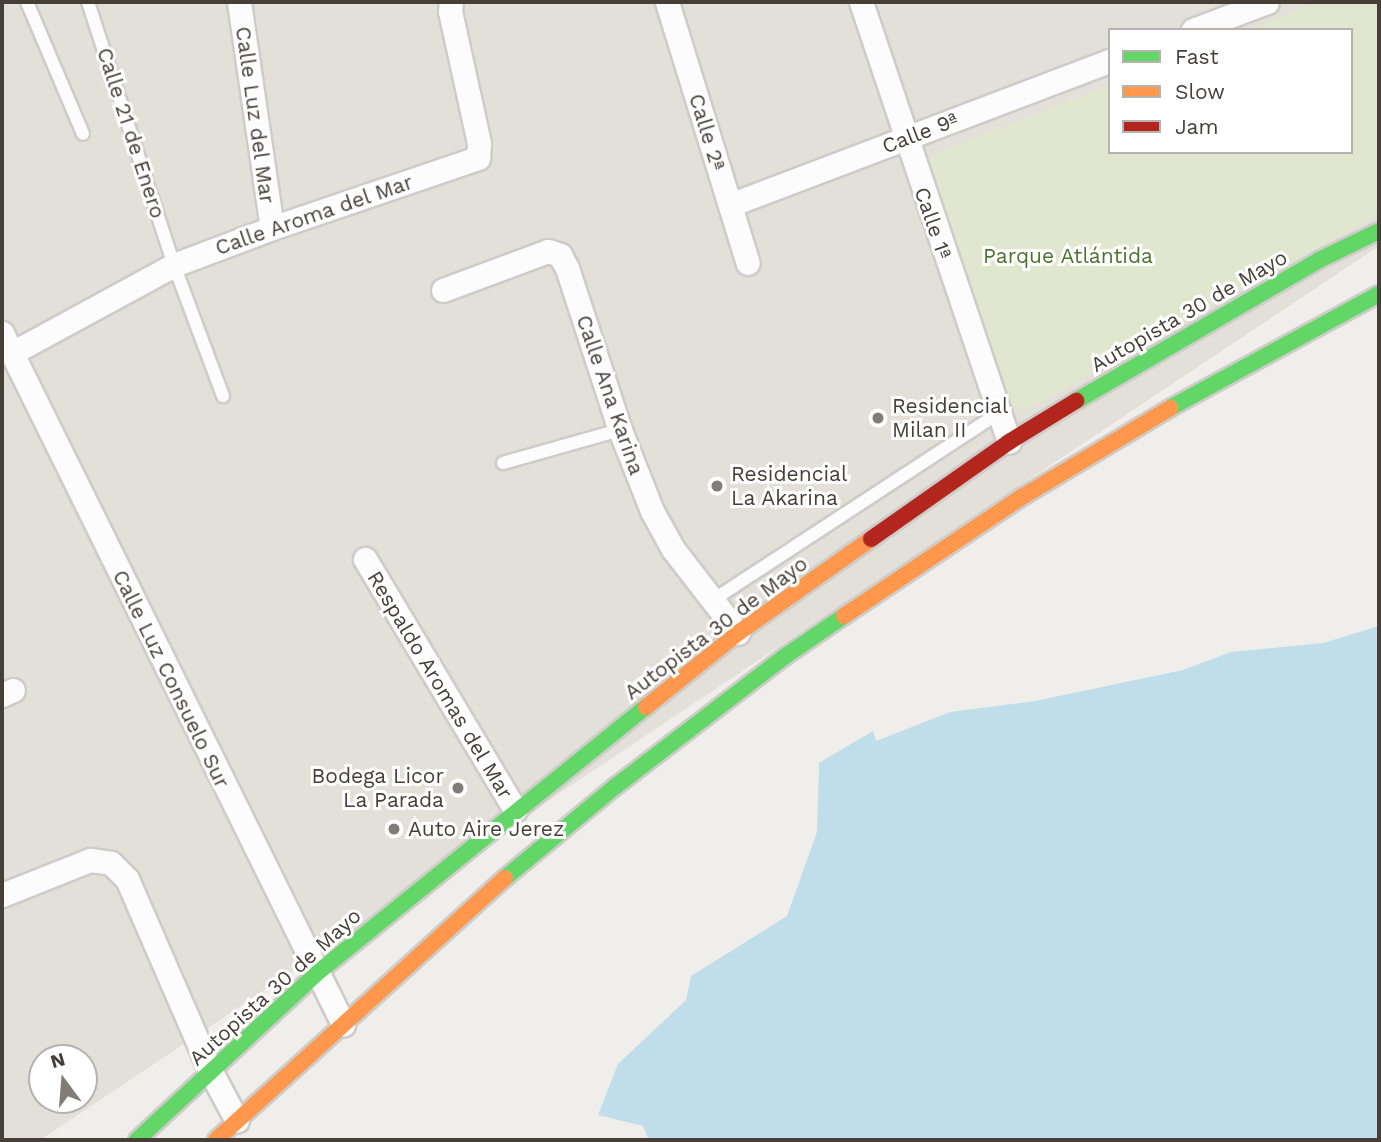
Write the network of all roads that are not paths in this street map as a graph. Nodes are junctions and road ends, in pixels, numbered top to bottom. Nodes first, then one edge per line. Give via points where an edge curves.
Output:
1 (27, 2) edge
2 (88, 2) edge
3 (239, 2) edge
4 (451, 2) edge
5 (667, 2) edge
6 (861, 2) edge
7 (1268, 2) edge
8 (1198, 28) edge
9 (1108, 62) edge
10 (83, 134) dead end
11 (904, 139) junction
12 (730, 205) junction
13 (272, 228) junction
14 (1379, 232) edge
15 (748, 263) dead end
16 (174, 265) junction
17 (443, 290) dead end
18 (1379, 294) edge
19 (7, 343) edge
20 (223, 396) dead end
21 (999, 413) junction
22 (620, 430) junction
23 (1009, 442) junction
24 (503, 463) dead end
25 (365, 559) dead end
26 (713, 600) junction
27 (738, 633) junction
28 (516, 810) junction
29 (2, 895) edge
30 (316, 974) junction
31 (343, 1024) junction
32 (211, 1072) junction
33 (237, 1121) junction
34 (137, 1140) edge
35 (216, 1140) edge

1 - 10 lane
2 - 16 lane, Calle 21 de Enero
3 - 13 street, Calle Luz del Mar
4 - 13 street, Calle Aroma del Mar via 479,143 478,158
5 - 12 street, Calle 2ª
6 - 11 street, Calle 1ª
7 - 8 street
9 - 11 street, Calle 9ª
11 - 12 street, Calle 9ª
11 - 21 street, Calle 1ª
12 - 15 street, Calle 2ª
13 - 16 street, Calle Aroma del Mar
14 - 23 highway, Autopista 30 de Mayo via 1320,260 1136,364
16 - 19 street, Calle Aroma del Mar
16 - 20 lane, Calle 21 de Enero
17 - 22 street, Calle Ana Karina via 548,251 560,255
18 - 31 highway via 1202,388 1034,490 787,655 616,786 461,915
19 - 30 street, Calle Luz Consuelo Sur
21 - 23 street, Calle 1ª
21 - 26 lane
22 - 24 lane
22 - 26 street, Calle Ana Karina via 652,512 673,549
23 - 27 highway, Autopista 30 de Mayo
25 - 28 street, Respaldo Aromas del Mar
26 - 27 street, Calle Ana Karina
27 - 28 highway, Autopista 30 de Mayo
28 - 30 highway, Autopista 30 de Mayo
29 - 32 street via 90,860 111,863 127,879
30 - 31 street, Calle Luz Consuelo Sur
30 - 32 highway, Autopista 30 de Mayo
31 - 33 highway
32 - 33 street
32 - 34 highway, Autopista 30 de Mayo
33 - 35 highway

